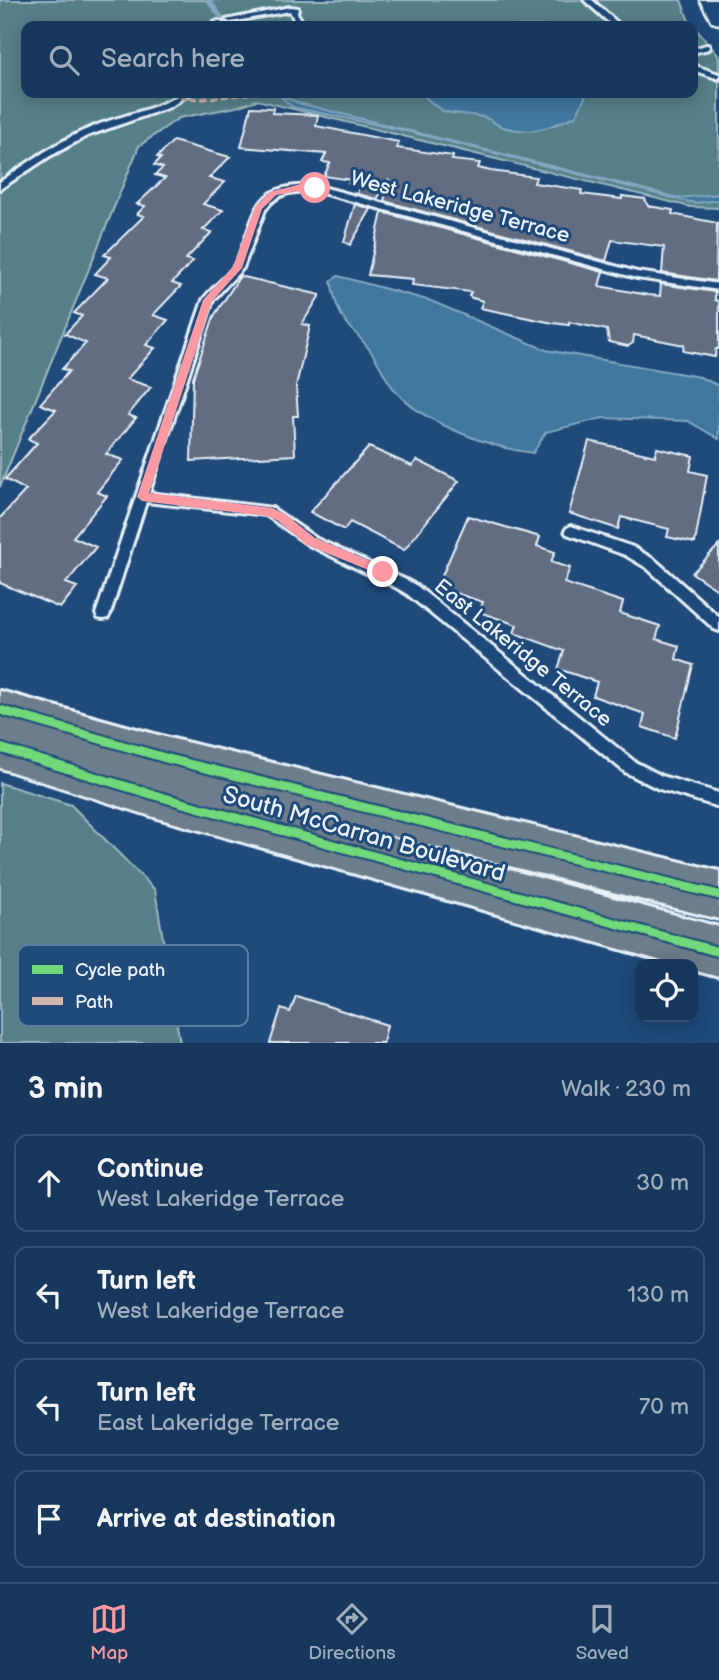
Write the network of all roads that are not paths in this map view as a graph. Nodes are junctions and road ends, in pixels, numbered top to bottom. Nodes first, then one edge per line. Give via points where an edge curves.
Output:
1 (588, 0) edge
2 (710, 0) edge
3 (719, 18) edge
4 (230, 20) dead end
5 (298, 21) edge
6 (612, 21) edge
7 (706, 47) dead end
8 (698, 49) edge
9 (698, 69) edge
10 (719, 78) edge
11 (179, 98) edge
12 (0, 186) edge
13 (719, 287) edge
14 (142, 497) junction
15 (571, 531) dead end
16 (103, 614) dead end
17 (719, 625) edge
18 (0, 710) edge
19 (0, 748) edge
20 (719, 800) edge
21 (719, 895) edge
22 (719, 952) edge

1 - 6 lane
2 - 3 street
4 - 5 lane via 290,9 295,10
7 - 8 lane
9 - 10 lane
11 - 12 lane via 58,147
13 - 14 lane, West Lakeridge Terrace via 637,275 315,188 286,189 264,200 237,268 208,300
14 - 16 lane, West Lakeridge Terrace
14 - 20 lane, East Lakeridge Terrace via 268,511 281,517 311,542 383,572 412,590 630,767 659,782
15 - 17 lane via 629,551 651,564
18 - 21 main road, South McCarran Boulevard via 169,759
19 - 22 main road, South McCarran Boulevard

